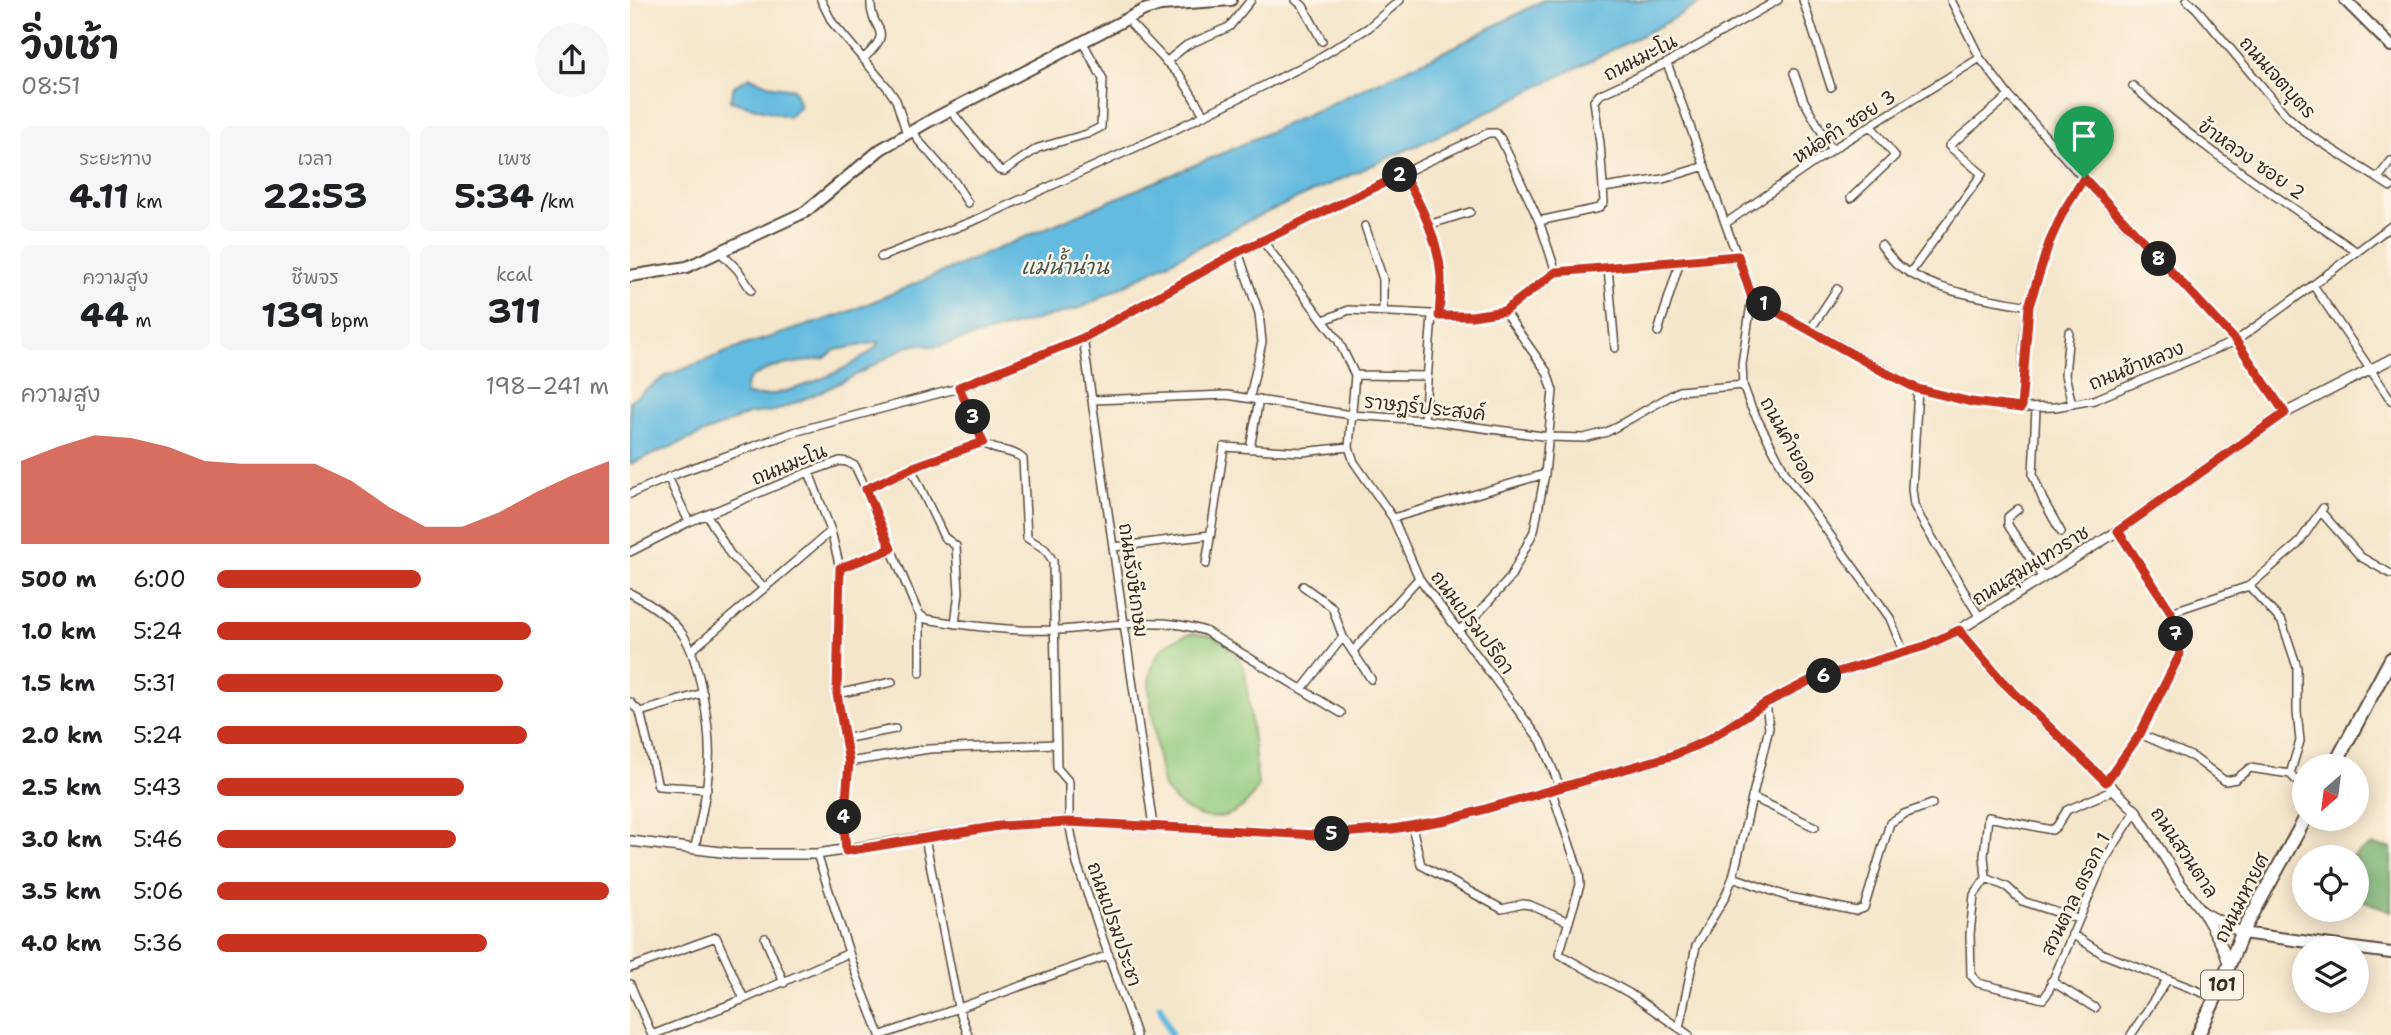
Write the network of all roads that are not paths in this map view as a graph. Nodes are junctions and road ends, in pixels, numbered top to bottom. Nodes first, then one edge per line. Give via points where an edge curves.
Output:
1 (821, 0) edge
2 (871, 0) edge
3 (1231, 0) edge
4 (1251, 0) edge
5 (1297, 0) edge
6 (1400, 0) edge
7 (1778, 0) edge
8 (1803, 0) edge
9 (1951, 0) edge
10 (2187, 0) edge
11 (2345, 0) edge
12 (1132, 25) dead end
13 (1082, 41) junction
14 (1322, 41) dead end
15 (2391, 46) edge
16 (1980, 58) junction
17 (863, 59) junction
18 (1166, 62) junction
19 (1667, 63) junction
20 (1794, 74) dead end
21 (2133, 86) dead end
22 (1830, 87) dead end
23 (2010, 96) junction
24 (950, 110) junction
25 (1204, 115) junction
26 (1871, 125) junction
27 (910, 132) junction
28 (1832, 150) junction
29 (2391, 161) edge
30 (1705, 166) junction
31 (1403, 174) junction
32 (2084, 178) junction
33 (2378, 178) junction
34 (2391, 187) edge
35 (1603, 188) junction
36 (1851, 198) dead end
37 (968, 203) dead end
38 (1470, 212) dead end
39 (1539, 221) junction
40 (1726, 223) junction
41 (1428, 225) junction
42 (1365, 226) dead end
43 (2391, 226) edge
44 (1262, 240) junction
45 (1881, 245) dead end
46 (720, 252) junction
47 (1238, 252) junction
48 (2357, 252) junction
49 (1738, 256) junction
50 (881, 257) dead end
51 (1680, 261) junction
52 (1608, 268) junction
53 (1556, 272) junction
54 (1910, 272) junction
55 (630, 276) edge
56 (2313, 285) junction
57 (1837, 289) dead end
58 (751, 290) dead end
59 (1752, 298) junction
60 (2029, 306) junction
61 (1383, 310) junction
62 (1504, 311) junction
63 (1436, 316) junction
64 (1324, 320) junction
65 (1810, 330) junction
66 (1658, 332) dead end
67 (2069, 332) dead end
68 (1083, 338) junction
69 (2236, 341) junction
70 (1615, 348) dead end
71 (2391, 359) edge
72 (2372, 370) junction
73 (1355, 376) junction
74 (1427, 376) junction
75 (1742, 385) junction
76 (959, 387) junction
77 (1918, 389) junction
78 (1250, 397) junction
79 (1259, 399) junction
80 (1093, 400) junction
81 (2391, 400) edge
82 (2072, 404) junction
83 (2021, 408) junction
84 (2036, 408) junction
85 (2285, 413) junction
86 (1351, 415) junction
87 (1424, 420) junction
88 (1550, 437) junction
89 (983, 442) junction
90 (1349, 447) junction
91 (1250, 449) junction
92 (911, 468) junction
93 (810, 472) junction
94 (1545, 474) junction
95 (668, 477) junction
96 (866, 489) junction
97 (630, 494) edge
98 (2018, 509) dead end
99 (707, 515) junction
100 (1393, 518) junction
101 (689, 522) junction
102 (831, 531) junction
103 (2118, 531) junction
104 (2061, 532) dead end
105 (1210, 535) junction
106 (1114, 547) junction
107 (891, 549) junction
108 (630, 552) edge
109 (1206, 564) dead end
110 (840, 568) junction
111 (2391, 574) edge
112 (1419, 578) junction
113 (2043, 578) junction
114 (1303, 586) dead end
115 (2249, 586) junction
116 (763, 587) junction
117 (630, 593) edge
118 (2171, 612) junction
119 (920, 615) junction
120 (1980, 618) junction
121 (1123, 623) junction
122 (955, 624) junction
123 (1055, 630) junction
124 (1459, 630) junction
125 (1959, 630) junction
126 (1343, 637) junction
127 (692, 650) junction
128 (1353, 651) junction
129 (1903, 651) junction
130 (2391, 659) edge
131 (920, 673) dead end
132 (1371, 679) dead end
133 (892, 682) dead end
134 (1302, 689) junction
135 (703, 693) junction
136 (837, 694) junction
137 (630, 702) edge
138 (1766, 703) junction
139 (640, 712) junction
140 (1341, 713) dead end
141 (895, 729) dead end
142 (2140, 734) junction
143 (844, 739) junction
144 (1056, 744) junction
145 (2340, 754) edge
146 (849, 762) junction
147 (2290, 774) joint
148 (2106, 782) junction
149 (1556, 788) junction
150 (707, 789) junction
151 (2114, 790) junction
152 (1752, 797) junction
153 (1931, 804) dead end
154 (2136, 811) junction
155 (1069, 822) junction
156 (1153, 826) junction
157 (1412, 826) junction
158 (1815, 827) dead end
159 (2298, 831) edge
160 (925, 838) junction
161 (630, 841) edge
162 (695, 848) junction
163 (846, 851) junction
164 (817, 854) junction
165 (1733, 877) junction
166 (1986, 878) junction
167 (2203, 912) junction
168 (2078, 919) junction
169 (1569, 922) junction
170 (2242, 933) junction
171 (2072, 934) junction
172 (765, 939) dead end
173 (849, 953) junction
174 (2391, 953) edge
175 (1109, 955) junction
176 (2229, 966) junction
177 (630, 968) edge
178 (2167, 980) junction
179 (2051, 981) junction
180 (784, 983) junction
181 (631, 987) edge
182 (2216, 998) junction
183 (744, 999) junction
184 (958, 1007) junction
185 (2095, 1008) dead end
186 (1679, 1028) junction
187 (652, 1035) edge
188 (881, 1035) edge
189 (968, 1035) edge
190 (1136, 1035) edge
191 (1689, 1035) edge
192 (2131, 1035) edge
193 (2198, 1035) edge

1 - 17 street via 832,22
2 - 17 street via 880,38
3 - 13 main road via 1161,5
4 - 18 street via 1229,27 1187,45
5 - 14 street
6 - 25 street via 1368,28 1312,62
7 - 19 street, ถนนมะโน
8 - 22 street
9 - 16 street
10 - 33 street, ถนนเจตบุตร via 2305,132
11 - 15 main road
12 - 18 street
13 - 24 main road
13 - 24 street via 1103,79 1101,127 1038,148 1004,172
16 - 23 street
16 - 26 street, หน่อคำ ซอย 3
17 - 27 street via 895,100
18 - 25 street
19 - 30 street, ถนนคำยอด
19 - 35 street, ถนนมะโน via 1594,101
20 - 28 street
21 - 48 street, ข้าหลวง ซอย 2 via 2209,149
23 - 32 street
23 - 54 street via 1949,146 1982,174
24 - 27 main road
25 - 50 street via 978,219
26 - 28 street, หน่อคำ ซอย 3
26 - 36 street via 1895,156
27 - 37 street via 950,175
27 - 46 main road via 881,149 805,212
28 - 40 street, หน่อคำ ซอย 3
29 - 33 street
30 - 35 street via 1663,179
30 - 40 street, ถนนคำยอด
31 - 39 street via 1496,133
31 - 41 street
31 - 44 street
32 - 60 street via 2049,243
32 - 69 street
33 - 34 street, ถนนเจตบุตร
35 - 39 street via 1604,202 1599,208
38 - 41 street
39 - 53 street
40 - 49 street, ถนนคำยอด
41 - 63 street via 1441,275
42 - 61 street via 1383,279
43 - 48 street, ถนนข้าหลวง
44 - 47 street
44 - 64 street
45 - 54 street via 1896,264
46 - 55 main road via 687,267
46 - 58 street
47 - 68 street
47 - 78 street via 1259,313 1262,342
48 - 56 street, ถนนข้าหลวง
49 - 51 street
49 - 59 street, ถนนคำยอด
51 - 52 street
51 - 66 street
52 - 53 street
52 - 70 street
53 - 62 street
54 - 60 street via 1974,296
56 - 69 street, ถนนข้าหลวง
56 - 72 street
57 - 65 street
59 - 65 street, ถนนข้าหลวง
59 - 75 street, ถนนคำยอด
60 - 83 street
61 - 63 street
61 - 64 street via 1349,310
62 - 63 street
62 - 88 street via 1551,381
63 - 74 street
64 - 73 street
65 - 77 street, ถนนข้าหลวง
67 - 82 street via 2065,375
68 - 76 street
68 - 80 street, ถนนรังษีเกษม
69 - 82 street, ถนนข้าหลวง via 2111,394
69 - 85 street
71 - 72 street, ถนนสุมนเทวราช
72 - 81 street
72 - 85 street, ถนนสุมนเทวราช
73 - 74 street
73 - 86 street
74 - 87 street
75 - 88 street, ราษฎร์ประสงค์ via 1679,391 1607,432 1584,438
75 - 129 street, ถนนคำยอด via 1786,474 1889,618
76 - 89 street
76 - 95 street via 794,432
77 - 83 street, ถนนข้าหลวง
77 - 120 street via 1914,505
78 - 79 street, ราษฎร์ประสงค์
78 - 80 street, ราษฎร์ประสงค์
79 - 86 street, ราษฎร์ประสงค์
79 - 91 street
80 - 106 street, ถนนรังษีเกษม
82 - 84 street, ถนนข้าหลวง
83 - 84 street, ถนนข้าหลวง
84 - 104 street via 2033,475
85 - 103 street, ถนนสุมนเทวราช
86 - 87 street, ราษฎร์ประสงค์
86 - 90 street
87 - 88 street, ราษฎร์ประสงค์
88 - 94 street
89 - 92 street
89 - 123 street, ถนนเปรมประชา via 1023,459 1025,531 1053,561
90 - 91 street via 1302,452
90 - 100 street, ถนนเปรมปรีดา via 1354,462
91 - 105 street via 1223,447
92 - 96 street
92 - 122 street via 944,537 956,546 959,592
93 - 96 street, ถนนมะโน via 848,462 855,466
93 - 99 street, ถนนมะโน
93 - 102 street
94 - 100 street
94 - 124 street via 1534,531 1510,578
95 - 97 street
95 - 101 street
96 - 107 street, ถนนมะโน
98 - 113 street via 2008,517 2008,526
99 - 101 street, ถนนมะโน
99 - 116 street via 730,554
100 - 112 street, ถนนเปรมปรีดา
101 - 108 street, ถนนมะโน
102 - 110 street
102 - 116 street
103 - 113 street, ถนนสุมนเทวราช
103 - 118 street
105 - 106 street
105 - 109 street
106 - 121 street, ถนนรังษีเกษม
107 - 110 street
107 - 119 street, ถนนมะโน
110 - 136 street
111 - 115 street via 2361,557 2322,510 2298,544
112 - 124 street, ถนนเปรมปรีดา
112 - 128 street
113 - 120 street, ถนนสุมนเทวราช
114 - 126 street via 1332,607
115 - 118 street
115 - 147 street via 2283,622 2297,667 2300,741
116 - 127 street
117 - 127 street via 651,604 680,631
118 - 142 street via 2180,654
119 - 122 street
119 - 131 street
120 - 125 street, ถนนสุมนเทวราช
121 - 123 street
121 - 134 street via 1167,622 1205,631
121 - 156 street, ถนนรังษีเกษม
122 - 123 street
123 - 144 street, ถนนเปรมประชา
124 - 149 street, ถนนเปรมปรีดา via 1541,741
125 - 129 street, ถนนสุมนเทวราช
125 - 148 street, ถนนสวนตาล via 2001,680
126 - 128 street
126 - 134 street
127 - 135 street
128 - 132 street
129 - 138 street, ถนนสุมนเทวราช via 1811,680
130 - 145 main road
133 - 136 street
134 - 140 street
135 - 139 street
135 - 150 street via 710,760
136 - 143 street
137 - 139 street
138 - 149 street, ถนนสุมนเทวราช via 1706,741 1671,756
138 - 152 street via 1769,728
139 - 150 street via 658,786
141 - 143 street
142 - 147 street via 2193,757 2225,781 2250,768
142 - 148 street
143 - 146 street
144 - 146 street via 929,749
144 - 155 street, ถนนเปรมประชา via 1057,768 1069,782
146 - 163 street
148 - 151 street, ถนนสวนตาล
149 - 157 street, ถนนสุมนเทวราช
149 - 169 street, ถนนเปรมปรีดา via 1580,885
150 - 162 street
151 - 154 street, ถนนสวนตาล
151 - 166 street via 2067,810 2052,830 1988,817
152 - 158 street
152 - 165 street
153 - 165 street via 1887,827 1864,908 1856,911 1788,897
154 - 167 street, ถนนสวนตาล
154 - 168 street, สวนตาล ตรอก 1 via 2105,861
155 - 156 street, ถนนสุมนเทวราช
155 - 160 street, ถนนสุมนเทวราช via 999,826
155 - 175 street, ถนนเปรมประชา via 1077,864
156 - 157 street, ถนนสุมนเทวราช via 1316,835
157 - 169 street via 1421,865 1502,908 1530,905
159 - 170 main road, ถนนมหายศ / 101
160 - 163 street, ถนนสุมนเทวราช
160 - 184 street
161 - 162 street, ถนนสุมนเทวราช
162 - 164 street, ถนนสุมนเทวราช via 738,854
163 - 164 street, ถนนสุมนเทวราช
164 - 173 street
165 - 186 street via 1696,946
166 - 168 street via 2007,887 2022,901
166 - 179 street, สวนตาล ตรอก 1 via 1974,895 1971,975 1978,984 2043,999
167 - 170 street, ถนนสวนตาล
167 - 176 street
168 - 171 street, สวนตาล ตรอก 1
169 - 186 street, ถนนเปรมปรีดา via 1559,954 1629,993
170 - 174 main road
170 - 176 main road, ถนนมหายศ / 101
171 - 178 street via 2103,954
171 - 179 street, สวนตาล ตรอก 1
172 - 180 street
173 - 180 street
173 - 188 street
175 - 184 street
175 - 190 street, ถนนเปรมประชา
176 - 182 main road, ถนนมหายศ / 101
177 - 183 street via 716,937
178 - 182 street
178 - 192 street
179 - 185 street
180 - 183 street
181 - 187 street
182 - 193 main road, ถนนมหายศ / 101
183 - 187 street
184 - 188 street
184 - 189 street
186 - 191 street

